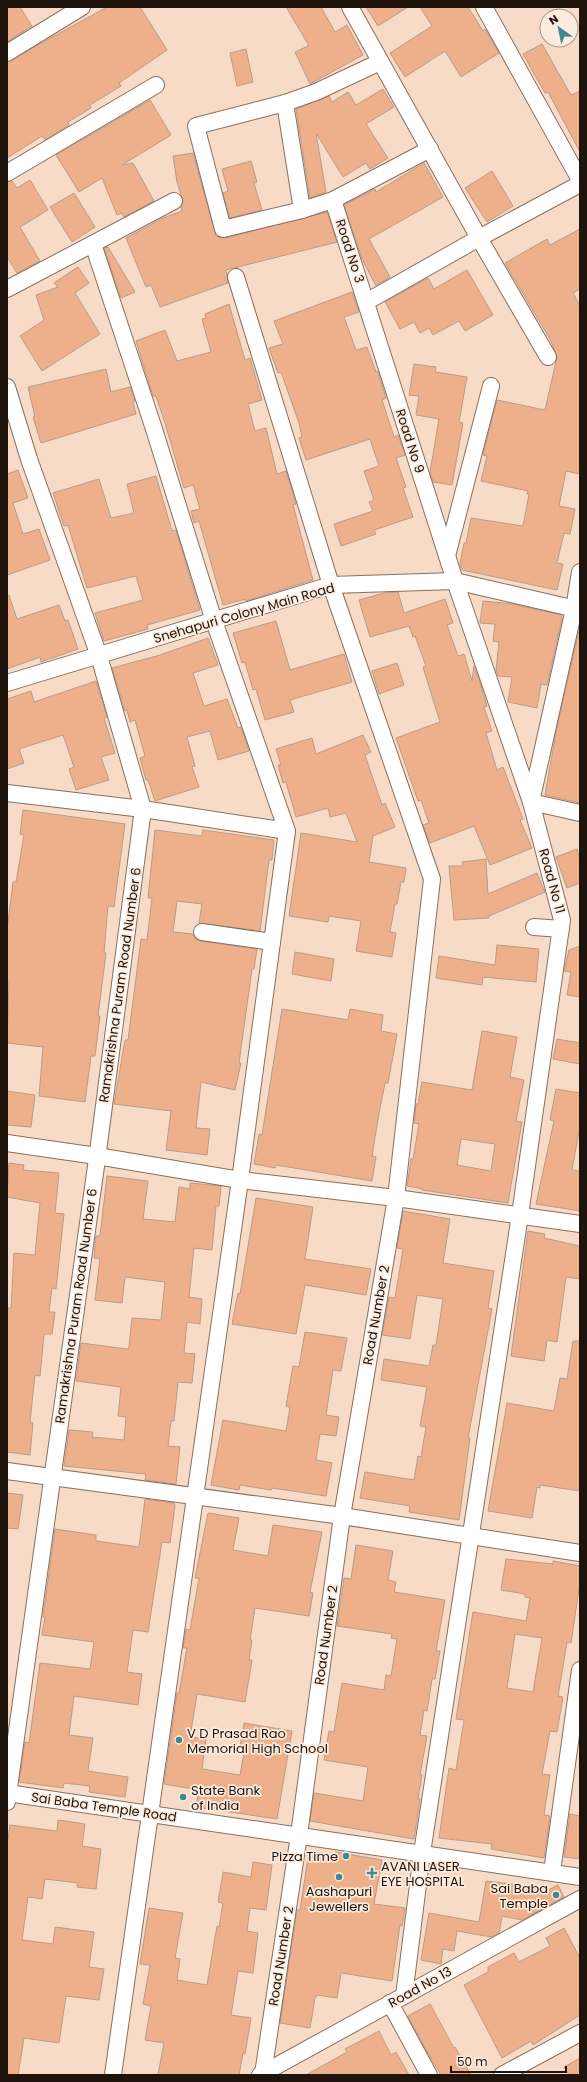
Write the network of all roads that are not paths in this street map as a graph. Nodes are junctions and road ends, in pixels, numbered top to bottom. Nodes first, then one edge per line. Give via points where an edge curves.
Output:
1 (350, 7) edge
2 (484, 7) edge
3 (80, 8) edge
4 (7, 53) edge
5 (380, 62) junction
6 (156, 86) dead end
7 (285, 103) junction
8 (430, 149) junction
9 (7, 173) edge
10 (580, 180) edge
11 (580, 184) edge
12 (333, 200) junction
13 (174, 201) dead end
14 (302, 210) junction
15 (479, 238) junction
16 (92, 244) junction
17 (236, 277) dead end
18 (7, 289) edge
19 (366, 302) junction
20 (548, 357) dead end
21 (491, 386) dead end
22 (7, 387) edge
23 (447, 556) junction
24 (580, 572) edge
25 (455, 581) junction
26 (332, 585) junction
27 (577, 609) edge
28 (214, 621) junction
29 (99, 656) junction
30 (7, 683) edge
31 (7, 793) edge
32 (531, 802) junction
33 (143, 809) junction
34 (580, 813) edge
35 (287, 831) junction
36 (534, 927) dead end
37 (561, 929) junction
38 (202, 932) dead end
39 (272, 942) junction
40 (7, 1143) edge
41 (97, 1156) junction
42 (240, 1180) junction
43 (396, 1198) junction
44 (520, 1215) junction
45 (580, 1224) edge
46 (7, 1471) edge
47 (52, 1477) junction
48 (194, 1496) junction
49 (342, 1516) junction
50 (469, 1536) junction
51 (580, 1553) edge
52 (580, 1670) edge
53 (7, 1796) edge
54 (150, 1814) junction
55 (299, 1835) junction
56 (422, 1853) junction
57 (552, 1872) junction
58 (580, 1877) edge
59 (580, 1899) edge
60 (397, 2000) junction
61 (580, 2033) edge
62 (261, 2074) edge
63 (113, 2075) edge
64 (429, 2075) edge
65 (502, 2075) edge

1 - 5 street
2 - 10 street
3 - 4 street
5 - 7 street via 328,88
5 - 8 street
6 - 9 street
7 - 14 street
7 - 14 street via 196,126 223,229
8 - 12 street
8 - 15 street
11 - 15 street
12 - 14 street
12 - 19 street, Road No 3
13 - 16 street
15 - 19 street
15 - 20 street
16 - 18 street
16 - 28 street via 153,426
17 - 26 street, Road Number 2
19 - 23 street, Road No 9
21 - 23 street
22 - 29 street via 29,460
23 - 25 street, Road No 9
24 - 27 street
25 - 26 street, Snehapuri Colony Main Road
25 - 27 street, Snehapuri Colony Main Road
25 - 32 street, Road No 11
26 - 28 street, Snehapuri Colony Main Road
26 - 43 street, Road Number 2 via 432,879
27 - 32 street
28 - 29 street, Snehapuri Colony Main Road
28 - 35 street
29 - 30 street, Snehapuri Colony Main Road
29 - 33 street
31 - 33 street
32 - 34 street
32 - 37 street, Road No 11 via 562,920
33 - 35 street
33 - 41 street, Ramakrishna Puram Road Number 6
35 - 39 street
36 - 37 street
37 - 44 street, Road No 11
38 - 39 street
39 - 42 street
40 - 41 street
41 - 42 street
41 - 47 street, Ramakrishna Puram Road Number 6
42 - 43 street
42 - 48 street
43 - 44 street
43 - 49 street, Road Number 2
44 - 45 street
44 - 50 street, Road No 11
46 - 47 street
47 - 48 street
47 - 53 street, Ramakrishna Puram Road Number 6
48 - 49 street
48 - 54 street
49 - 50 street
49 - 55 street, Road Number 2
50 - 51 street
50 - 56 street, Road No 11
52 - 57 street
53 - 54 street, Sai Baba Temple Road
54 - 55 street, Sai Baba Temple Road
54 - 63 street
55 - 56 street, Sai Baba Temple Road
55 - 62 street, Road Number 2
56 - 57 street, Sai Baba Temple Road
56 - 60 street, Road No 11
57 - 58 street, Sai Baba Temple Road
59 - 60 street, Road No 13
60 - 62 street, Road No 13
60 - 64 street
61 - 65 street

